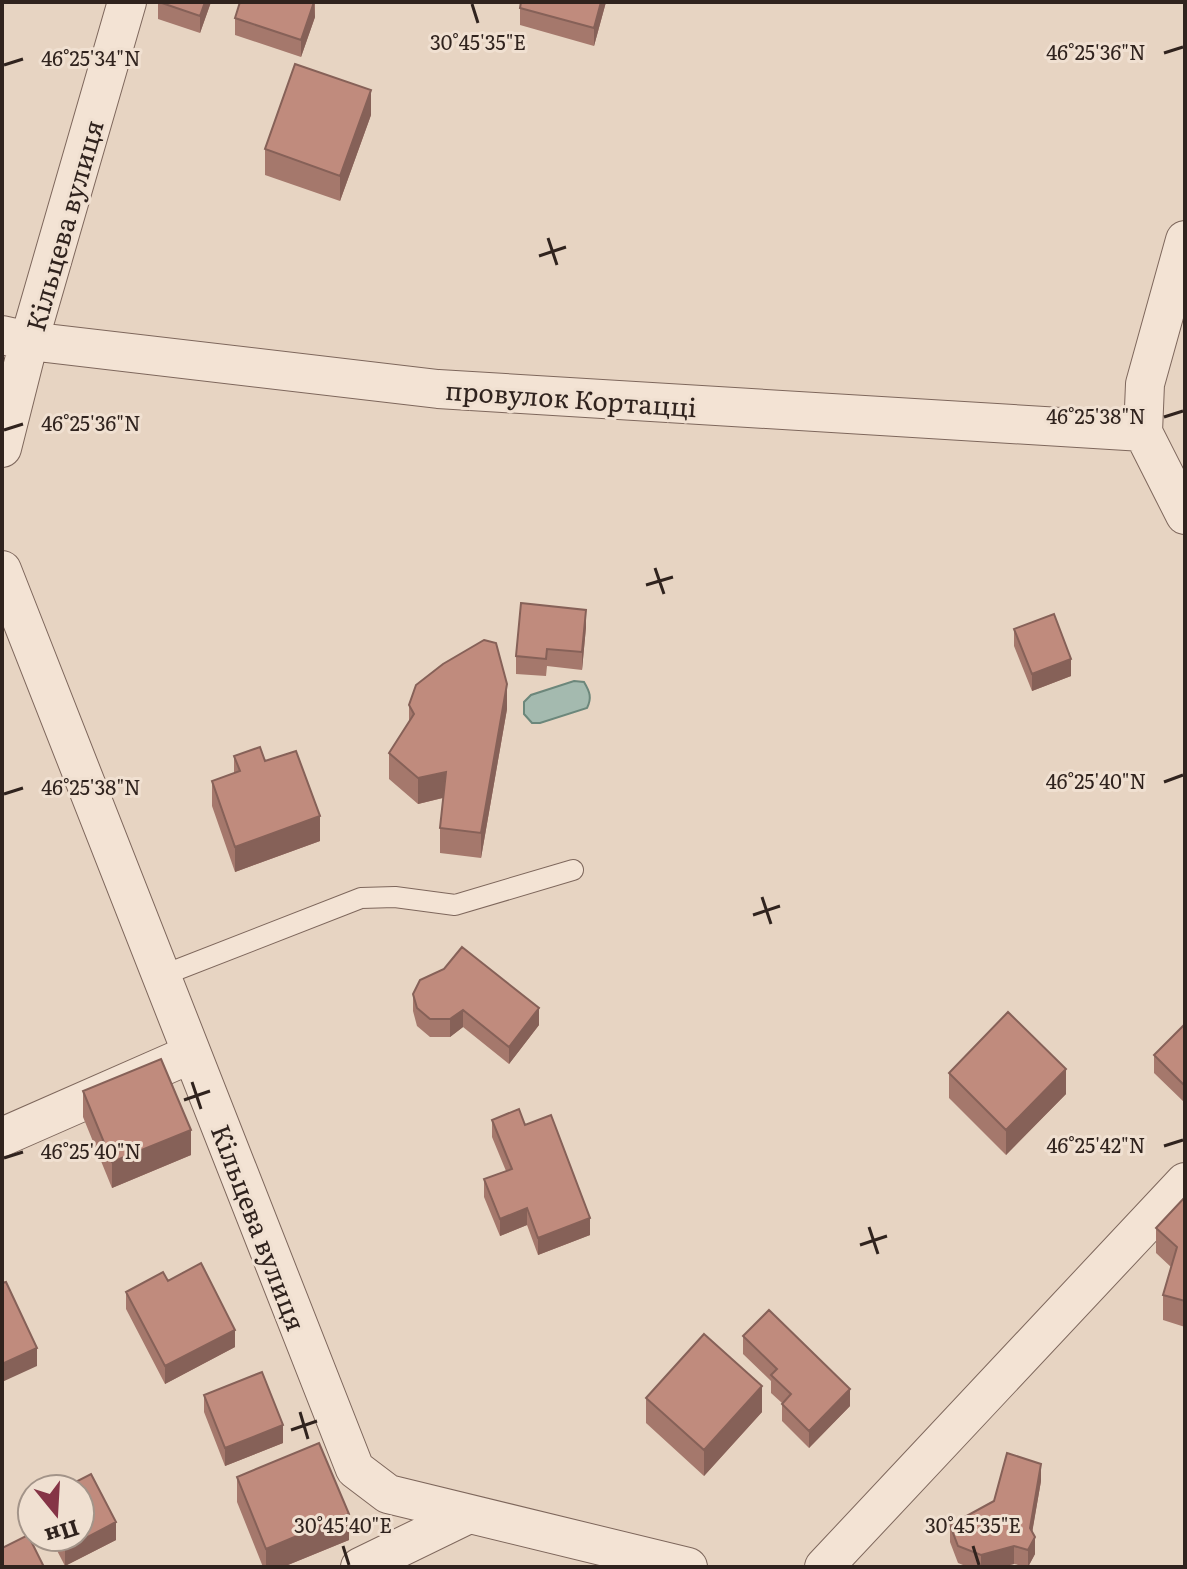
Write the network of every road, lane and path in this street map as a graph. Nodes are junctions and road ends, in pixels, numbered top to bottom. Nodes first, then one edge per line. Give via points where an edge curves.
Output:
1 (127, 2) edge
2 (1185, 240) edge
3 (16, 338) edge
4 (1143, 432) junction
5 (2, 448) edge
6 (1185, 515) edge
7 (2, 570) edge
8 (573, 870) dead end
9 (161, 976) junction
10 (191, 1054) junction
11 (2, 1137) edge
12 (1185, 1182) edge
13 (469, 1514) junction
14 (360, 1567) edge
15 (688, 1567) edge
16 (824, 1567) edge

1 - 3 street, Кільцева вулиця
2 - 4 street via 1145,384
3 - 4 street, провулок Кортацці via 438,389
3 - 5 street, Кільцева вулиця
4 - 6 street
7 - 9 street, Кільцева вулиця
8 - 9 lane via 455,905 361,898
9 - 10 street, Кільцева вулиця
10 - 11 street
10 - 13 street, Кільцева вулиця via 355,1469 388,1494
12 - 16 street
13 - 14 street
13 - 15 street, Кільцева вулиця

